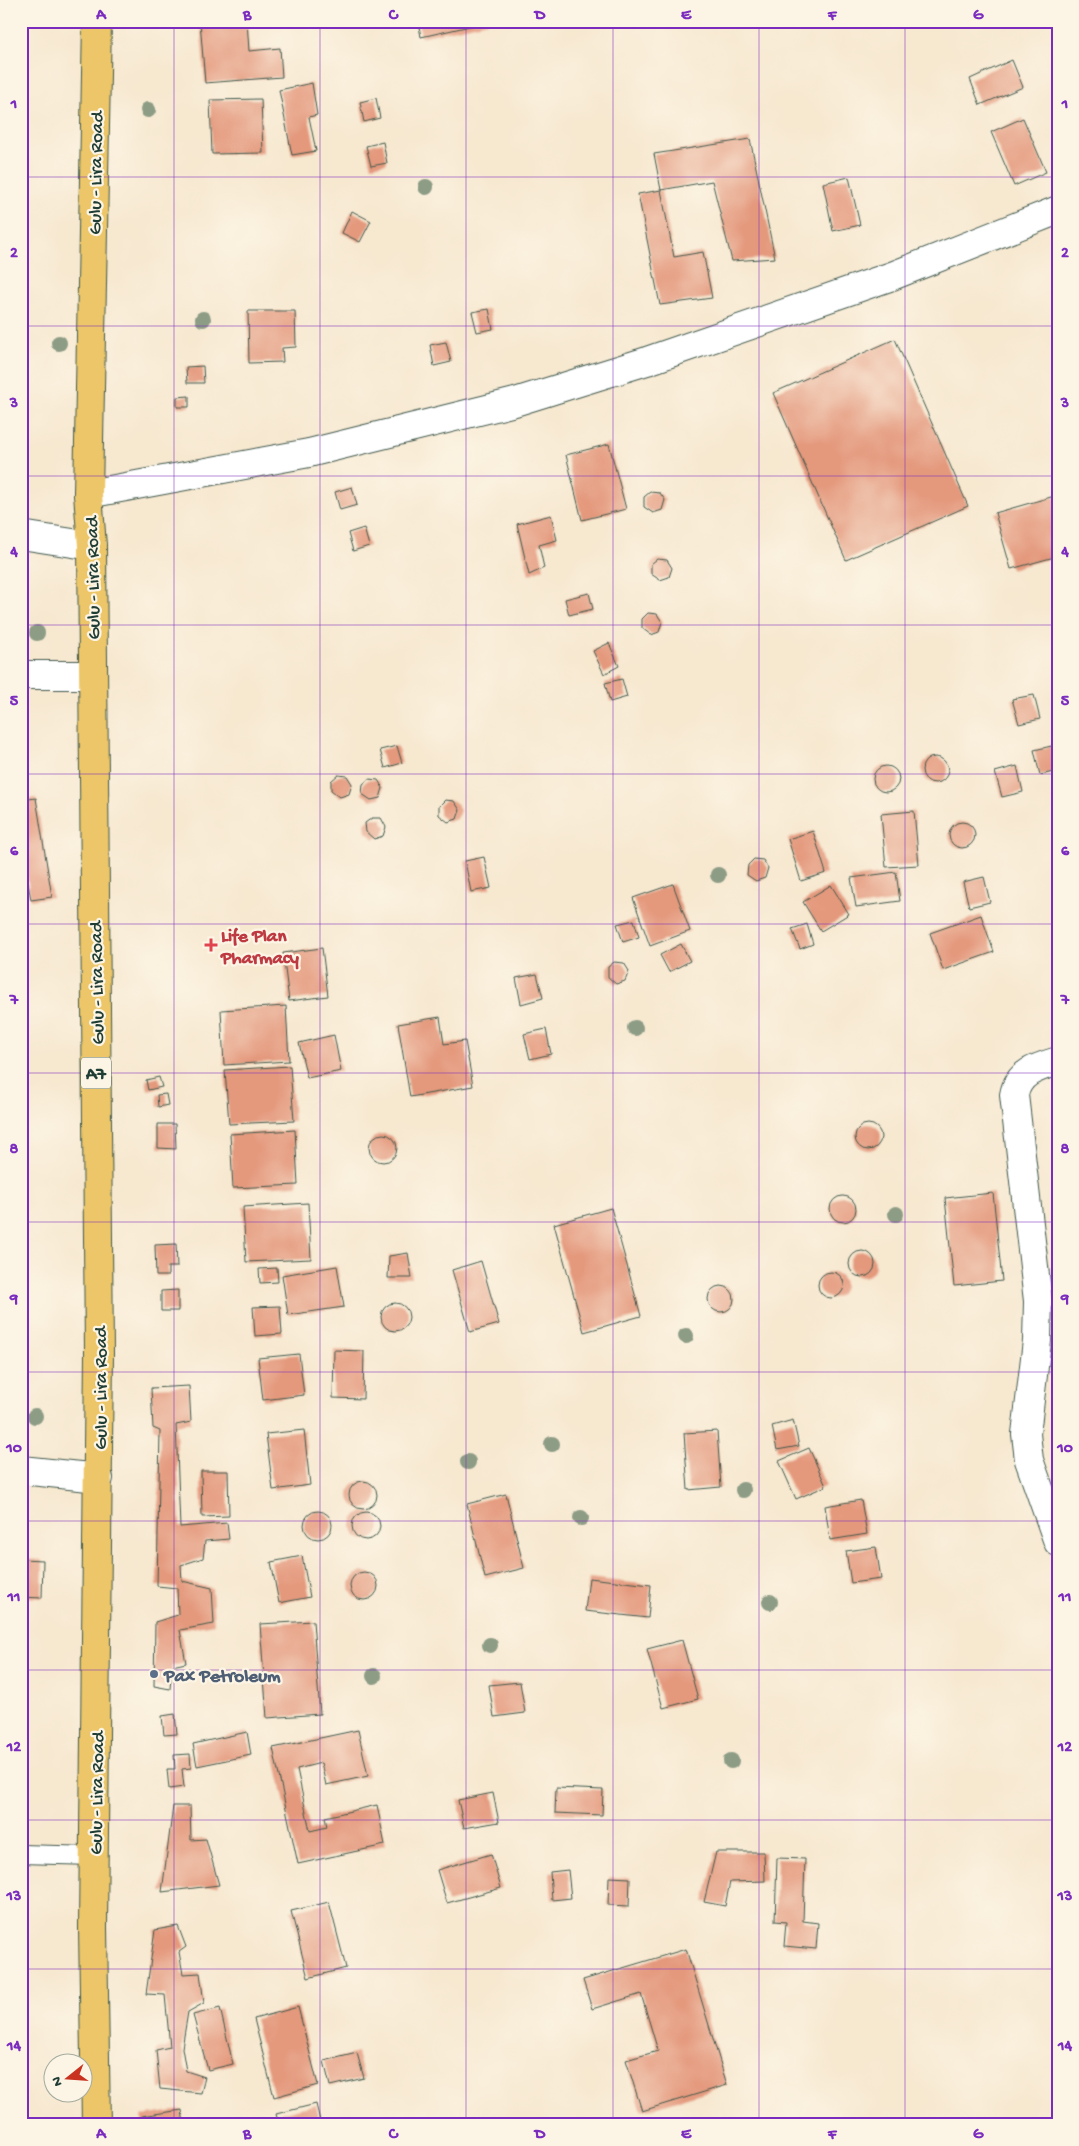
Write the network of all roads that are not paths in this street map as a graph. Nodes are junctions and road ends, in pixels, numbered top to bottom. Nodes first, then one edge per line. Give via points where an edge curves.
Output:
1 (97, 21) edge
2 (1058, 210) edge
3 (88, 494) junction
4 (21, 535) edge
5 (92, 546) junction
6 (21, 675) edge
7 (92, 675) junction
8 (1058, 1061) edge
9 (21, 1470) edge
10 (99, 1478) junction
11 (1058, 1542) edge
12 (21, 1854) edge
13 (94, 1856) junction
14 (96, 2125) edge

1 - 3 main road, Gulu - Lira Road / A7
2 - 3 street via 892,276 647,361 515,402 309,453
3 - 5 main road, Gulu - Lira Road / A7
4 - 5 street
5 - 7 main road, Gulu - Lira Road / A7
6 - 7 street
7 - 10 main road, Gulu - Lira Road / A7
8 - 11 street via 1032,1069 1019,1082 1014,1095 1038,1301 1037,1341 1026,1434 1030,1460
9 - 10 street
10 - 13 main road, Gulu - Lira Road / A7
12 - 13 lane
13 - 14 main road, Gulu - Lira Road / A7

